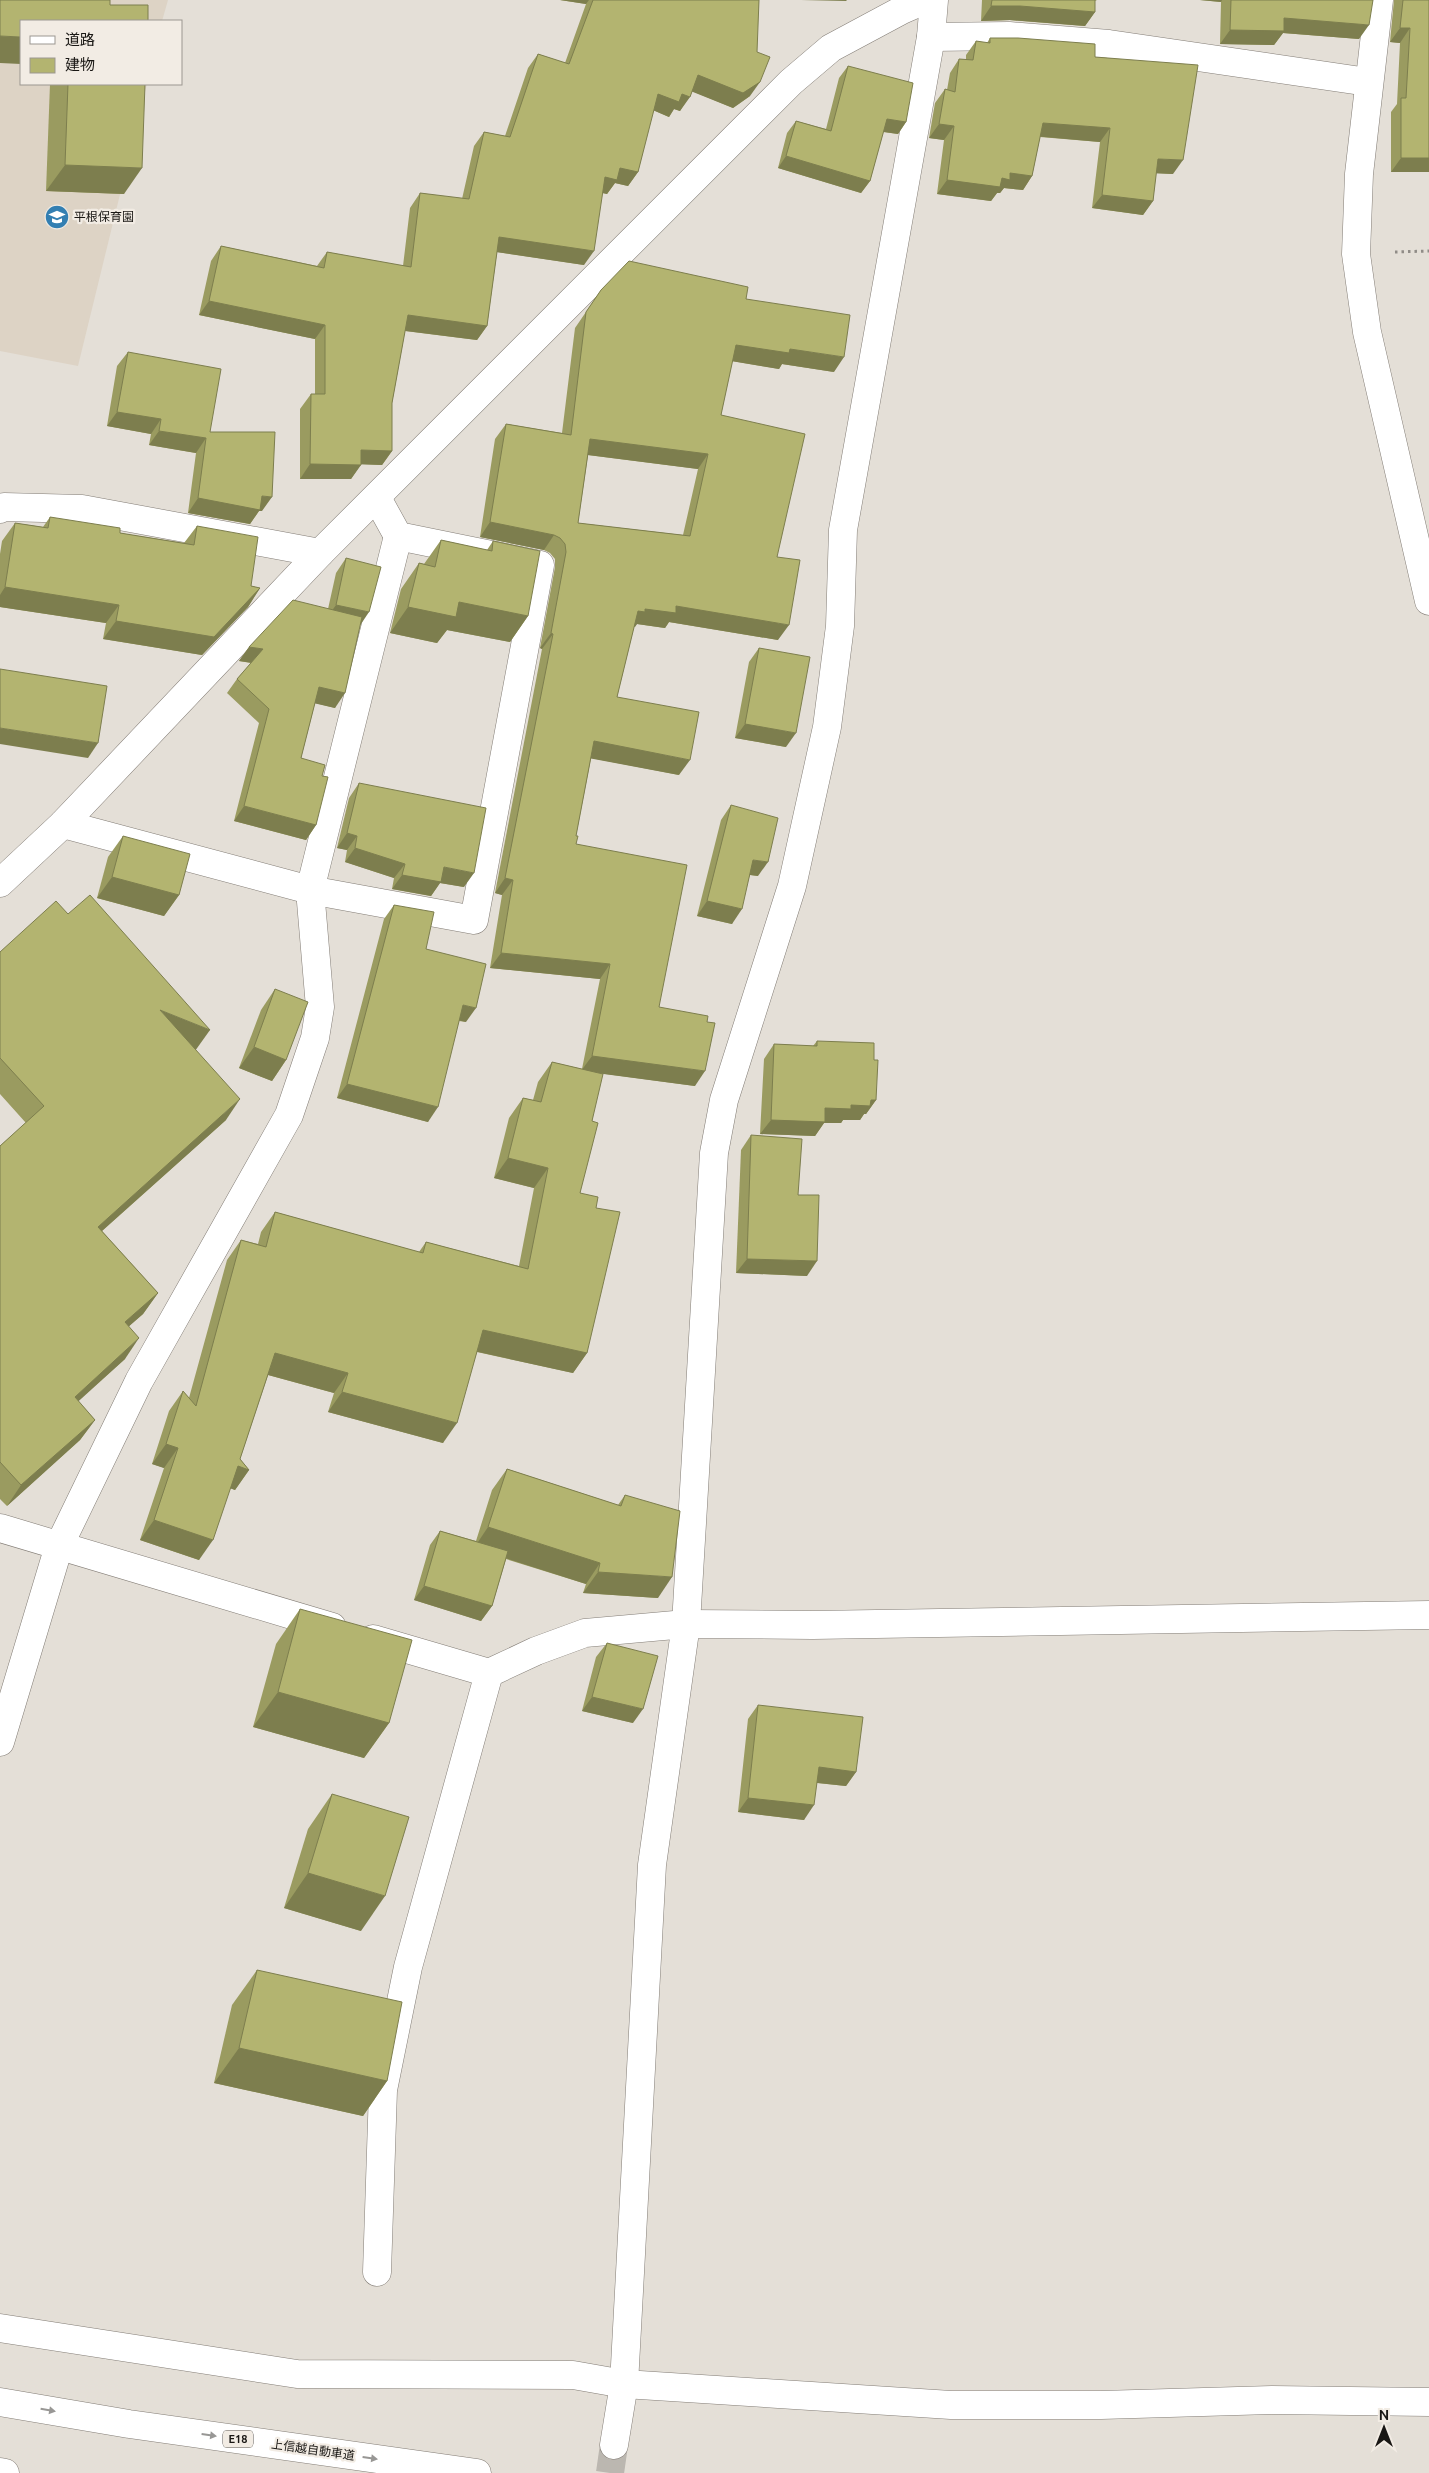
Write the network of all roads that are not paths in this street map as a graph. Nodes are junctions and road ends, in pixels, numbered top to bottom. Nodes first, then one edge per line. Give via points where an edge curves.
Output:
1 (925, 0) edge
2 (934, 0) edge
3 (1379, 0) edge
4 (931, 37) junction
5 (1368, 82) junction
6 (377, 498) junction
7 (0, 509) edge
8 (398, 536) junction
9 (320, 553) junction
10 (1429, 602) edge
11 (63, 824) junction
12 (0, 883) edge
13 (310, 890) junction
14 (0, 1528) edge
15 (58, 1546) junction
16 (1429, 1615) edge
17 (686, 1624) junction
18 (489, 1673) junction
19 (0, 1742) edge
20 (377, 2272) dead end
21 (0, 2328) edge
22 (624, 2384) junction
23 (0, 2402) edge
24 (1429, 2402) edge
25 (614, 2444) tunnel mouth
26 (0, 2472) edge
27 (5, 2473) edge
28 (477, 2473) edge

1 - 6 main road via 831,48 791,82
2 - 4 main road
3 - 5 main road
4 - 5 main road via 1008,36 1109,44
4 - 17 main road via 843,530 840,626 827,726 792,886 724,1100 714,1153
5 - 10 main road via 1359,174 1356,254 1367,332
6 - 8 main road
6 - 9 main road
7 - 9 main road via 82,509
8 - 13 main road
8 - 13 main road via 540,565 474,920
9 - 11 main road
11 - 12 main road
11 - 13 main road
13 - 15 main road via 320,1007 315,1038 293,1106 139,1381
14 - 15 main road
15 - 18 main road
15 - 19 main road
16 - 17 main road via 813,1625
17 - 18 main road via 585,1633
17 - 22 main road via 652,1865
18 - 20 main road via 408,1967 383,2090
21 - 22 main road via 297,2374 572,2376
22 - 24 main road via 952,2405 1272,2400
22 - 25 main road
23 -> 28 main road, 上信越自動車道 / E18 via 129,2424
26 - 27 main road

